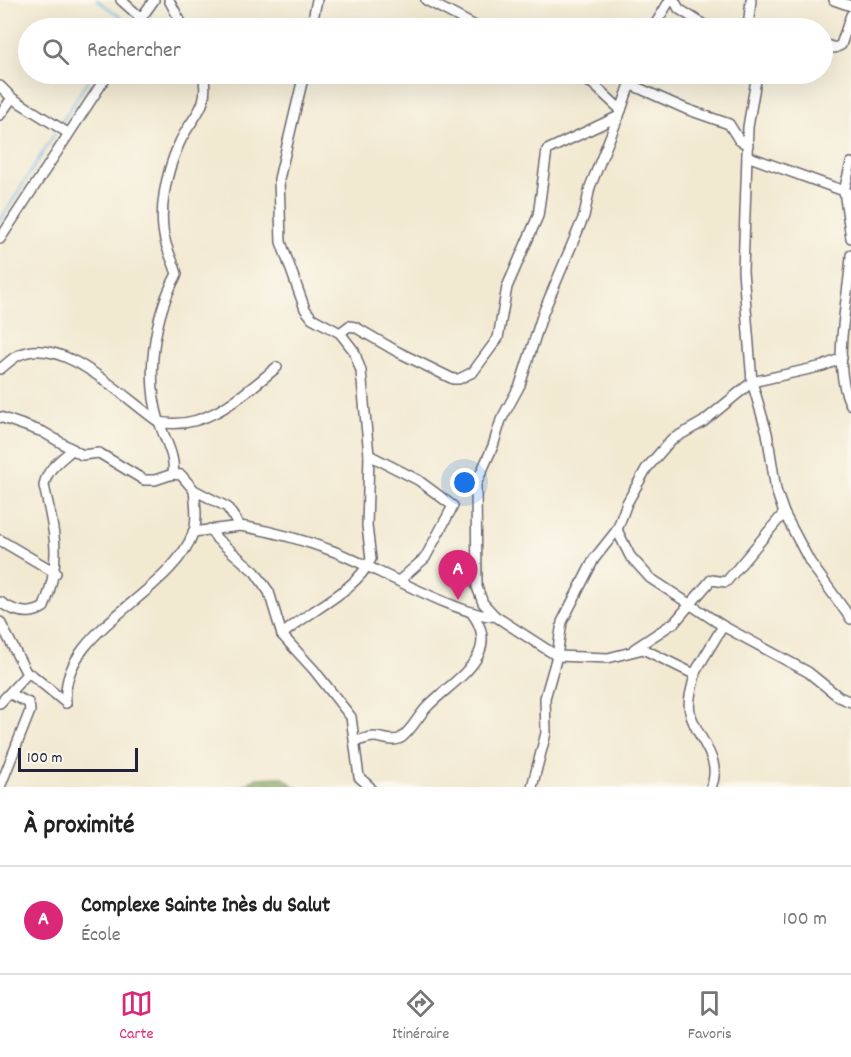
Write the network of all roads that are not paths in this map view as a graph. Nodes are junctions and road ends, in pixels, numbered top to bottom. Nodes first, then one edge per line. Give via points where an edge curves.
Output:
1 (121, 0) edge
2 (154, 0) edge
3 (169, 0) edge
4 (317, 0) edge
5 (426, 0) edge
6 (672, 0) edge
7 (751, 0) edge
8 (834, 0) edge
9 (851, 6) edge
10 (851, 15) edge
11 (141, 18) joint
12 (179, 18) edge
13 (313, 18) edge
14 (460, 18) edge
15 (659, 18) edge
16 (693, 18) edge
17 (749, 18) edge
18 (833, 47) edge
19 (101, 84) edge
20 (204, 84) edge
21 (302, 84) edge
22 (593, 84) edge
23 (630, 84) edge
24 (756, 84) edge
25 (0, 86) edge
26 (629, 87) junction
27 (12, 98) junction
28 (620, 113) junction
29 (0, 115) edge
30 (68, 133) junction
31 (748, 145) junction
32 (747, 156) junction
33 (851, 163) edge
34 (847, 193) edge
35 (851, 238) edge
36 (0, 239) edge
37 (851, 255) edge
38 (340, 333) junction
39 (842, 358) junction
40 (277, 366) dead end
41 (0, 369) edge
42 (752, 382) junction
43 (850, 399) edge
44 (0, 417) edge
45 (159, 422) junction
46 (73, 449) junction
47 (369, 455) junction
48 (173, 474) junction
49 (194, 490) junction
50 (784, 513) junction
51 (240, 526) junction
52 (210, 530) junction
53 (617, 530) junction
54 (193, 532) junction
55 (0, 540) edge
56 (367, 566) junction
57 (56, 573) junction
58 (399, 580) junction
59 (0, 602) edge
60 (690, 605) junction
61 (471, 612) junction
62 (495, 616) junction
63 (851, 619) edge
64 (0, 622) edge
65 (723, 626) junction
66 (282, 635) junction
67 (633, 650) junction
68 (557, 656) junction
69 (27, 674) junction
70 (695, 674) junction
71 (10, 694) junction
72 (851, 702) edge
73 (0, 703) edge
74 (356, 741) junction
75 (0, 787) edge
76 (370, 787) edge
77 (532, 787) edge
78 (711, 787) edge

1 - 11 street
2 - 11 street
3 - 12 street
4 - 13 street
5 - 14 street
6 - 15 street
6 - 16 street
7 - 17 street
8 - 9 street
10 - 18 street via 841,45
19 - 30 street
20 - 45 street via 205,98 178,146 162,207 166,245 177,274 158,323 152,387
21 - 38 street via 279,179 281,242 305,309 312,318
22 - 28 street
23 - 26 street
24 - 31 street
25 - 27 street
26 - 28 street
26 - 31 street via 641,88 729,124 739,140
27 - 29 street
27 - 30 street
28 - 38 street via 547,150 538,216 507,287 501,331 472,372 453,379 356,327 349,326
28 - 62 street via 590,187 584,216 543,313 520,385 501,420 476,484 477,587 483,603
30 - 36 street
31 - 32 street
32 - 34 street
32 - 42 street via 743,272
33 - 34 street
34 - 35 street
37 - 39 street
38 - 47 street via 354,351 361,372
39 - 42 street
39 - 43 street
40 - 45 street via 220,410 185,425
41 - 45 street via 19,355 52,352 85,367
42 - 50 street
42 - 53 street via 713,415 657,453 627,503
44 - 46 street via 43,432
45 - 48 street via 173,461
46 - 48 street via 86,456 99,453 144,480
46 - 57 street via 45,478 57,549
47 - 56 street
47 - 58 street via 418,480 453,506 425,558
48 - 49 street via 182,475
49 - 51 street via 221,501
49 - 54 street
50 - 60 street via 726,582 711,580
50 - 63 street via 810,562
51 - 52 street
51 - 56 street via 269,530
52 - 54 street
52 - 66 street via 255,572 269,592
53 - 60 street via 634,561 650,578
53 - 68 street via 594,560 562,622
54 - 69 street via 159,580 114,617 81,654 66,678 66,703
55 - 57 street
56 - 58 street
56 - 66 street
57 - 59 street via 40,610 19,611
58 - 61 street
60 - 65 street
60 - 67 street via 675,622
61 - 62 street
61 - 74 street via 484,632 481,649 470,666 401,738 370,737
62 - 68 street
64 - 69 street
65 - 70 street
65 - 72 street via 808,672
66 - 74 street via 351,717
67 - 68 street via 608,658
67 - 70 street via 653,652
68 - 77 street via 545,698 546,733
69 - 71 street
70 - 78 street via 690,715 704,738 714,769
71 - 73 street
71 - 75 street via 29,703 30,711
74 - 76 street via 359,777

